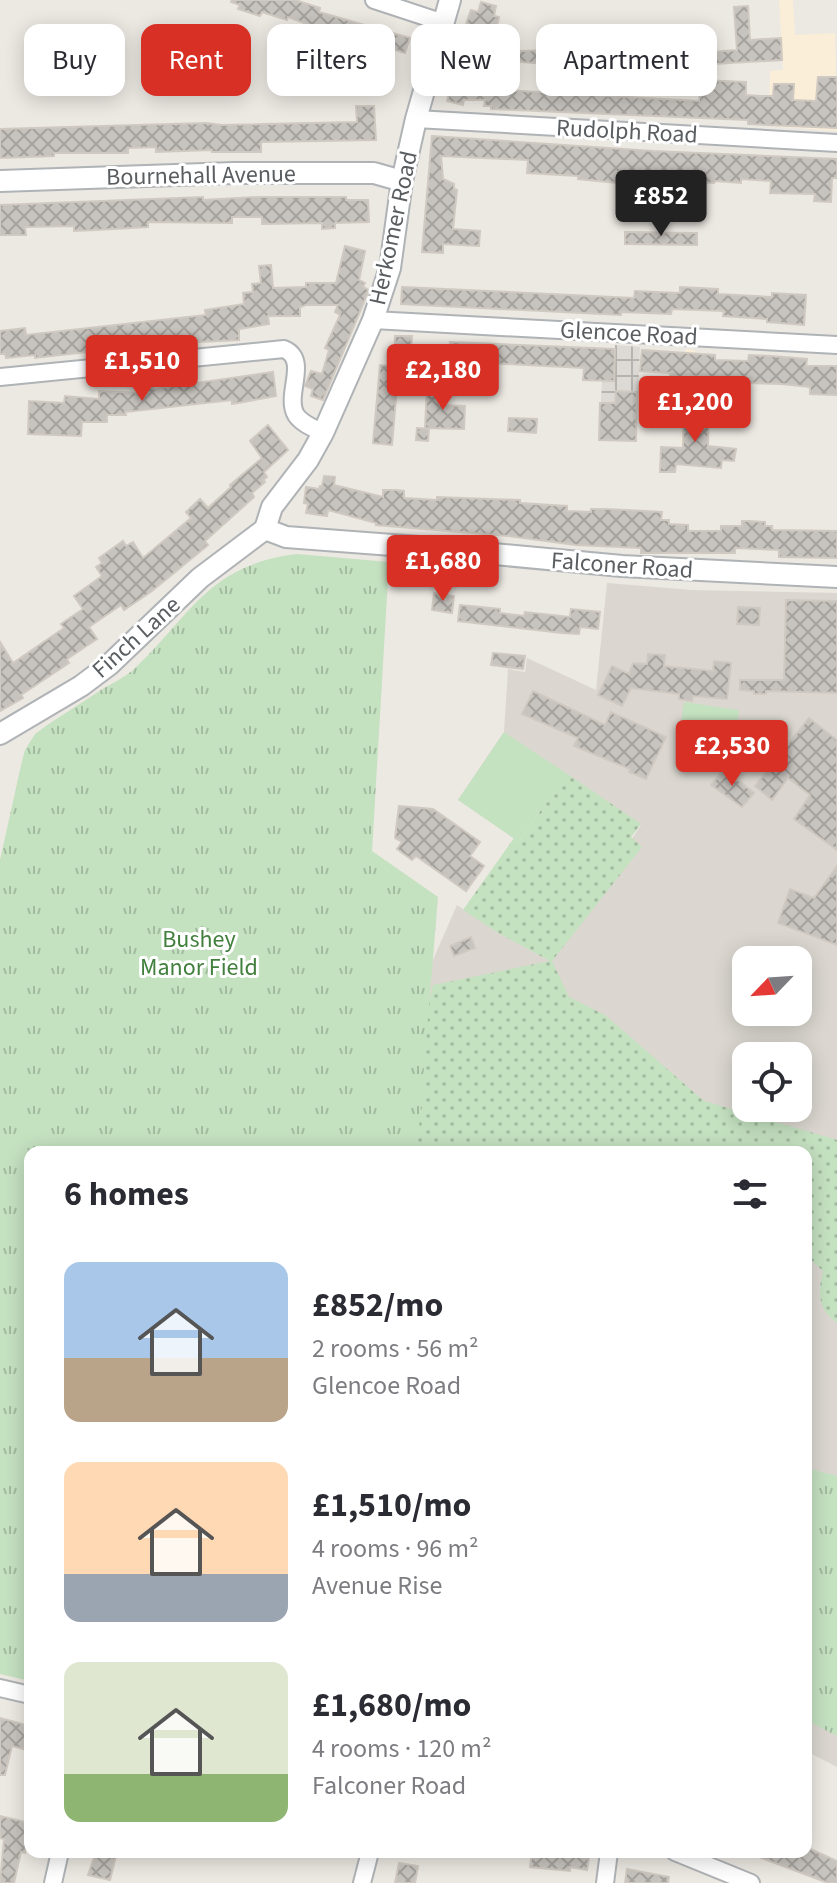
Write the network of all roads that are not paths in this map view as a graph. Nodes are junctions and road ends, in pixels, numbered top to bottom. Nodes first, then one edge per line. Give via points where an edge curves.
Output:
1 (374, 0) edge
2 (450, 0) edge
3 (444, 23) junction
4 (416, 119) junction
5 (837, 143) edge
6 (0, 181) edge
7 (402, 181) junction
8 (373, 320) junction
9 (837, 345) edge
10 (0, 377) edge
11 (323, 433) junction
12 (265, 529) junction
13 (837, 577) edge
14 (0, 734) edge
15 (0, 1688) edge
16 (24, 1694) edge
17 (59, 1858) edge
18 (368, 1858) edge
19 (608, 1858) edge
20 (690, 1858) edge
21 (53, 1883) edge
22 (362, 1883) edge
23 (605, 1883) edge
24 (751, 1883) edge

1 - 3 street
2 - 3 street, Herkomer Road
3 - 4 street, Herkomer Road
4 - 5 street, Rudolph Road
4 - 7 street, Herkomer Road
6 - 7 street, Bournehall Avenue via 374,173
7 - 8 street, Herkomer Road via 390,268
8 - 9 street, Glencoe Road
8 - 11 street, Herkomer Road
10 - 11 street via 284,349 296,360 294,411
11 - 12 street, Herkomer Road via 272,507
12 - 13 street, Falconer Road via 286,537 622,566
12 - 14 street, Finch Lane via 200,578 109,665
15 - 16 street
17 - 21 street
18 - 22 street
19 - 23 street
20 - 24 street

